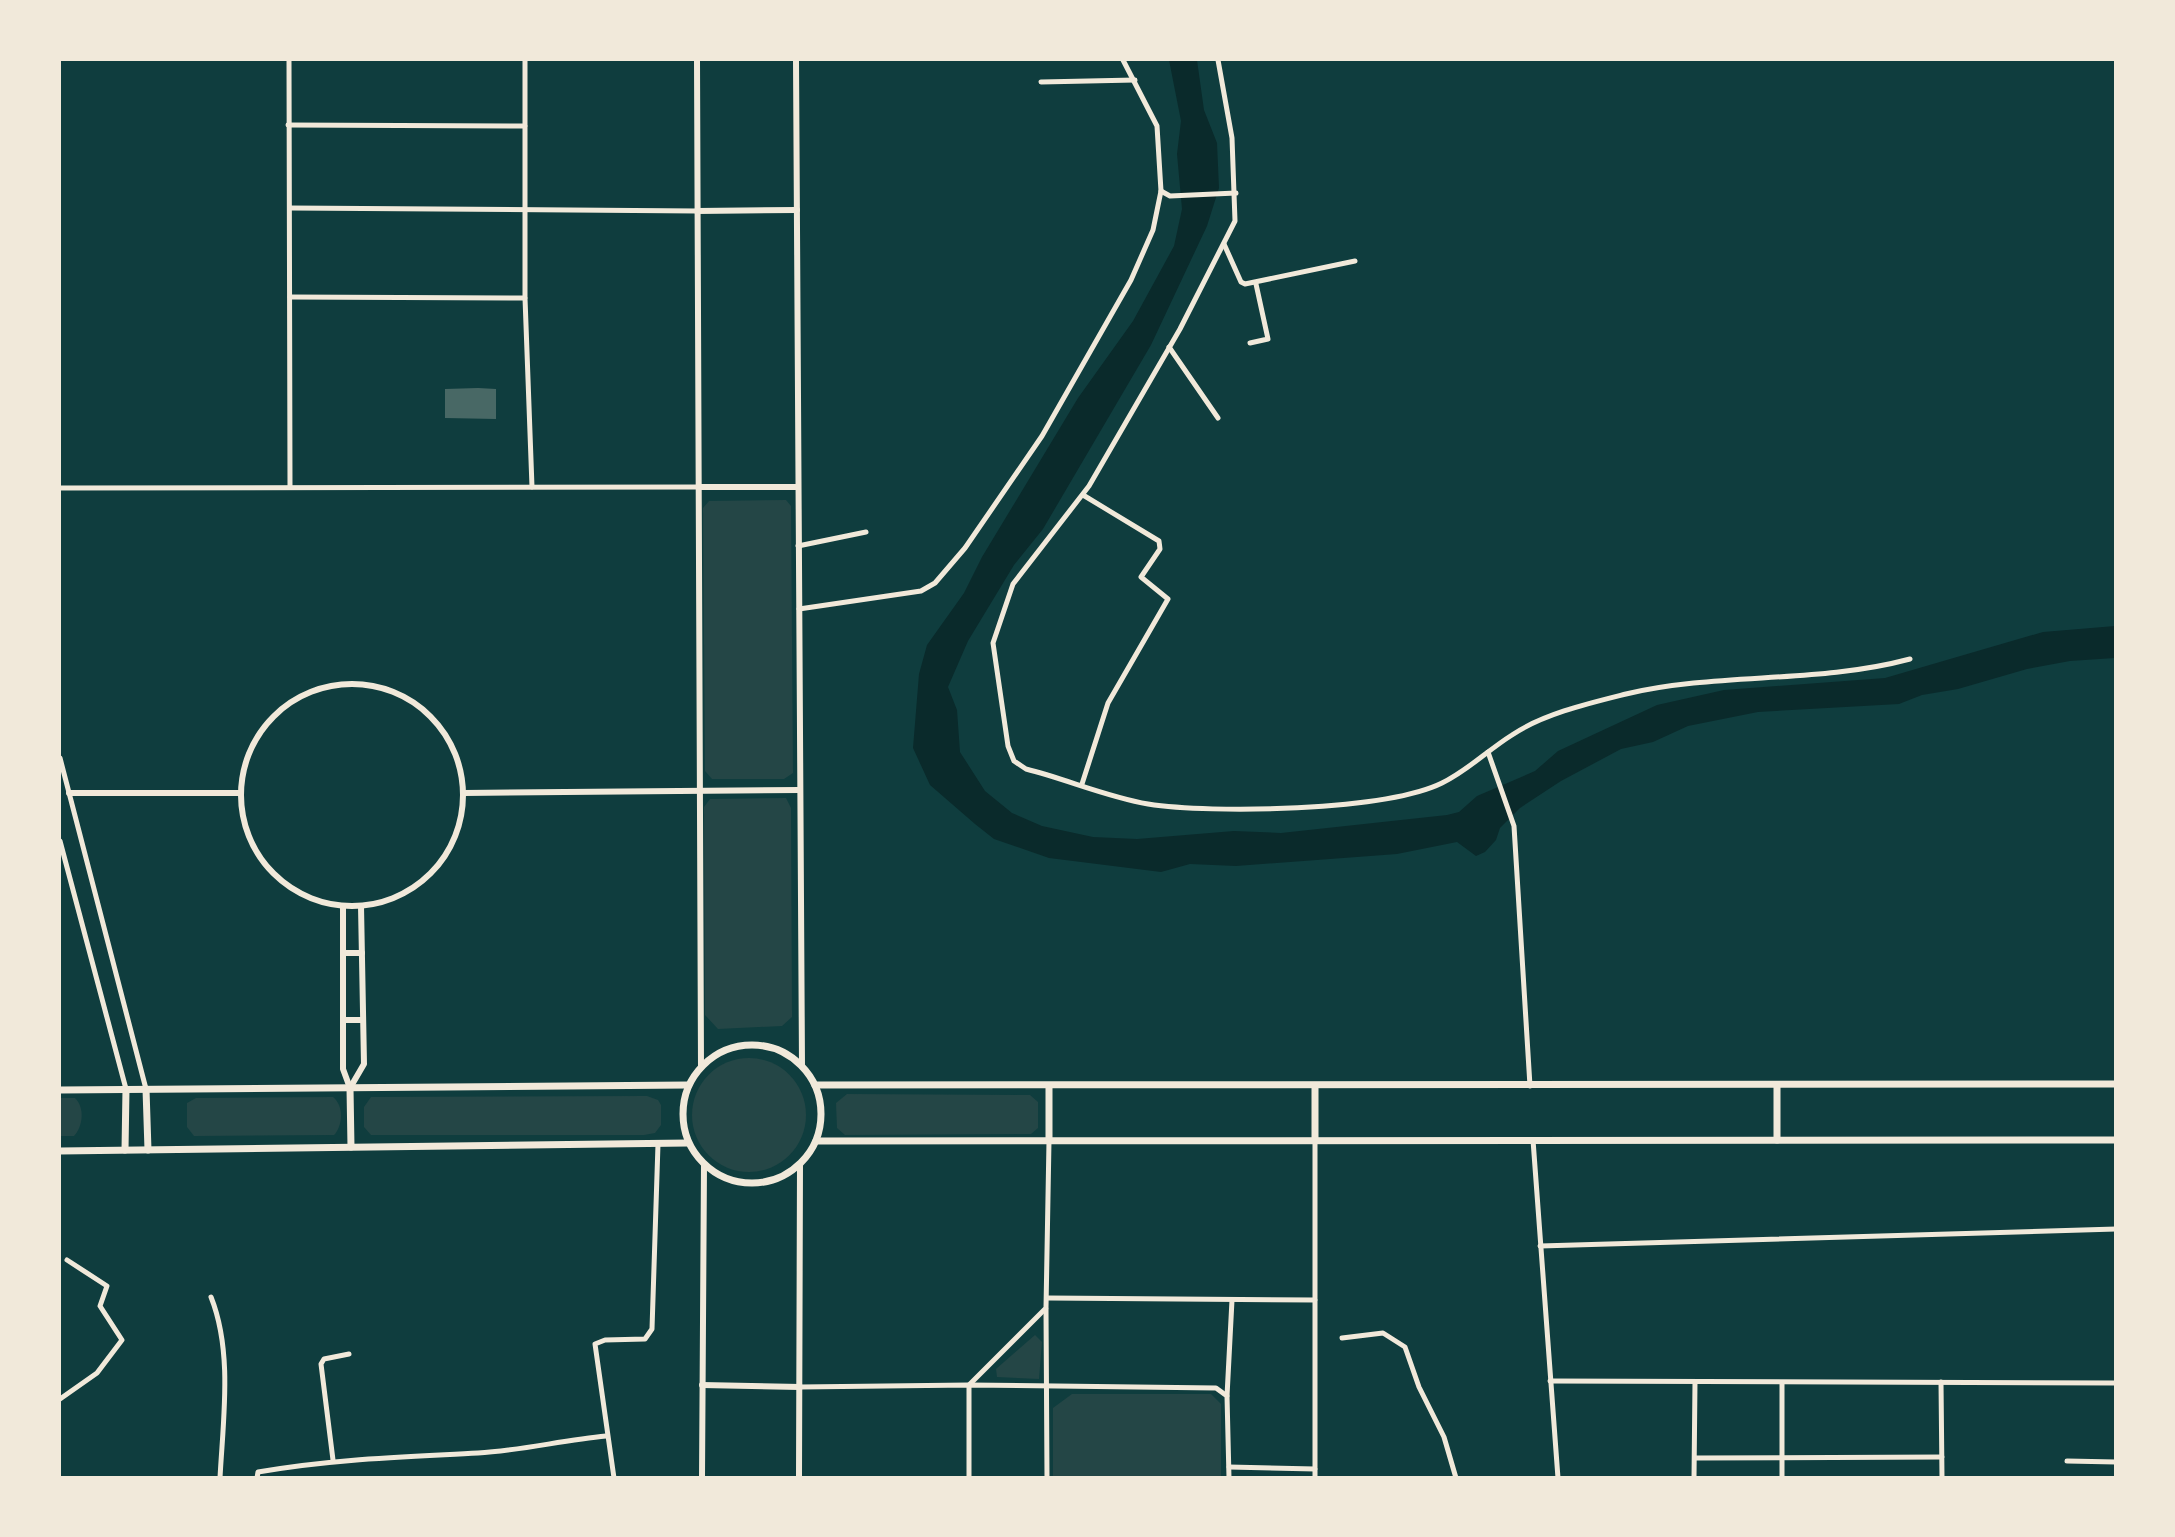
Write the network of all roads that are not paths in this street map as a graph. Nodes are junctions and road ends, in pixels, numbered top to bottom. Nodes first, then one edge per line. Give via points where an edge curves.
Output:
1 (289, 60) edge
2 (525, 60) edge
3 (697, 60) edge
4 (796, 60) edge
5 (1123, 60) edge
6 (1218, 60) edge
7 (1135, 80) junction
8 (1041, 82) dead end
9 (288, 124) junction
10 (525, 126) junction
11 (1161, 191) junction
12 (1236, 193) junction
13 (290, 208) junction
14 (525, 210) junction
15 (797, 210) junction
16 (697, 211) junction
17 (1224, 244) junction
18 (1355, 261) dead end
19 (1256, 284) junction
20 (290, 297) junction
21 (525, 298) junction
22 (1250, 343) dead end
23 (1169, 347) junction
24 (1218, 418) dead end
25 (289, 487) junction
26 (532, 487) junction
27 (699, 487) junction
28 (797, 487) junction
29 (60, 488) edge
30 (1083, 495) junction
31 (866, 532) dead end
32 (798, 546) junction
33 (799, 609) junction
34 (1910, 659) dead end
35 (1488, 752) junction
36 (60, 758) edge
37 (1082, 784) junction
38 (800, 790) junction
39 (699, 791) junction
40 (69, 793) junction
41 (241, 793) junction
42 (464, 793) junction
43 (60, 794) edge
44 (60, 841) edge
45 (343, 906) junction
46 (361, 906) junction
47 (343, 953) junction
48 (362, 953) junction
49 (343, 1020) junction
50 (363, 1020) junction
51 (701, 1066) junction
52 (802, 1066) junction
53 (2116, 1084) edge
54 (688, 1085) junction
55 (815, 1085) junction
56 (1777, 1085) junction
57 (1049, 1086) junction
58 (1315, 1086) junction
59 (1530, 1086) junction
60 (350, 1088) junction
61 (126, 1089) junction
62 (146, 1089) junction
63 (60, 1090) edge
64 (1049, 1140) junction
65 (1533, 1140) junction
66 (1777, 1140) junction
67 (2116, 1140) edge
68 (816, 1141) junction
69 (1315, 1141) junction
70 (688, 1143) junction
71 (658, 1144) junction
72 (351, 1147) junction
73 (125, 1150) junction
74 (148, 1150) junction
75 (60, 1151) edge
76 (800, 1164) junction
77 (704, 1165) junction
78 (2116, 1229) edge
79 (1539, 1246) junction
80 (67, 1260) dead end
81 (211, 1297) dead end
82 (1048, 1298) junction
83 (1232, 1300) junction
84 (1315, 1300) junction
85 (1046, 1308) junction
86 (1342, 1338) dead end
87 (349, 1354) dead end
88 (1550, 1381) junction
89 (1695, 1382) junction
90 (1941, 1382) junction
91 (1782, 1383) junction
92 (2116, 1383) edge
93 (702, 1385) junction
94 (968, 1385) junction
95 (1048, 1386) junction
96 (800, 1387) junction
97 (1227, 1396) junction
98 (60, 1399) edge
99 (606, 1436) junction
100 (1942, 1457) junction
101 (1695, 1458) junction
102 (333, 1460) junction
103 (1782, 1460) junction
104 (2067, 1461) dead end
105 (2116, 1462) edge
106 (1229, 1467) junction
107 (1315, 1469) junction
108 (220, 1478) edge
109 (257, 1478) edge
110 (614, 1478) edge
111 (702, 1478) edge
112 (799, 1478) edge
113 (968, 1478) edge
114 (1047, 1478) edge
115 (1229, 1478) edge
116 (1315, 1478) edge
117 (1456, 1478) edge
118 (1558, 1478) edge
119 (1695, 1478) edge
120 (1782, 1478) edge
121 (1942, 1478) edge

1 - 9 street
2 - 10 street
3 - 16 street
4 - 15 street
5 - 7 street
6 - 12 street
7 - 8 street
7 - 11 street via 1157,126
9 - 10 street
9 - 13 street
10 - 14 street
11 - 12 street via 1170,196
11 - 33 street via 1153,230 1131,280 1042,436 965,548 935,583 921,591
12 - 17 street via 1235,221
13 - 14 street
13 - 20 street
14 - 16 street
14 - 21 street
15 - 16 street
15 - 28 street
16 - 27 street
17 - 19 street via 1241,282
17 - 23 street
18 - 19 street
19 - 22 street via 1268,339
20 - 21 street
20 - 25 street
21 - 26 street
23 - 24 street
23 - 30 street
25 - 26 street
25 - 29 street
26 - 27 street
27 - 28 street
27 - 39 street
28 - 32 street
30 - 37 street via 1020,573 993,643 1010,755 1026,769
30 - 37 street via 1159,541 1160,549 1141,577 1168,599 1108,703
31 - 32 street
32 - 33 street
33 - 38 street
34 - 35 street via 1851,671 1637,692 1532,725
35 - 37 street via 1444,783 1354,802 1232,808 1165,805
35 - 59 street via 1514,826
36 - 40 street
38 - 39 street
38 - 52 street
39 - 42 street
39 - 51 street
40 - 41 street
40 - 43 street
40 - 62 street
41 - 42 street via 250,751 274,716 310,692 352,684 395,692 431,716 455,751
41 - 45 street via 248,834 270,869 303,895
42 - 46 street via 457,834 435,870 402,895
44 - 61 street
45 - 46 street
45 - 47 street
46 - 48 street
47 - 48 street
47 - 49 street
48 - 50 street
49 - 50 street
49 - 60 street via 343,1069
50 - 60 street via 364,1064
51 - 52 main road via 724,1050 751,1044 779,1050
51 - 54 main road
52 - 55 main road
53 - 56 main road
54 - 60 main road
54 - 70 main road via 682,1120
55 - 57 main road
55 - 68 main road via 821,1119
56 - 59 main road
56 - 66 main road
57 - 58 main road
57 - 64 main road
58 - 59 main road
58 - 69 main road
60 - 62 main road
60 - 72 main road
61 - 62 main road
61 - 63 main road
61 - 73 main road
62 - 74 main road
64 - 68 main road
64 - 69 main road
64 - 82 street
65 - 66 main road
65 - 69 main road
65 - 79 street
66 - 67 main road
68 - 76 main road
69 - 84 street
70 - 71 main road
70 - 77 main road
71 - 72 main road
71 - 99 street via 652,1329 645,1339 606,1340 595,1345
72 - 74 main road
73 - 74 main road
73 - 75 main road
76 - 77 main road via 778,1178 752,1183 726,1179
76 - 96 street
77 - 93 street
78 - 79 street
79 - 88 street
80 - 98 street via 107,1286 100,1306 122,1340 97,1373
81 - 108 street via 223,1353
82 - 83 street
82 - 85 street
83 - 84 street
83 - 97 street
84 - 107 street
85 - 94 street
85 - 95 street
86 - 117 street via 1382,1332 1405,1346 1444,1437
87 - 102 street via 324,1359 321,1364
88 - 89 street
88 - 118 street
89 - 91 street
89 - 101 street
90 - 91 street
90 - 92 street
90 - 100 street
91 - 103 street
93 - 96 street
93 - 111 street
94 - 95 street
94 - 96 street
94 - 113 street
95 - 97 street via 1216,1388
95 - 114 street
96 - 112 street
97 - 106 street
99 - 102 street via 481,1453
99 - 110 street
100 - 103 street
100 - 121 street
101 - 103 street
101 - 119 street
102 - 109 street via 258,1472
103 - 120 street
104 - 105 street
106 - 107 street
106 - 115 street
107 - 116 street

